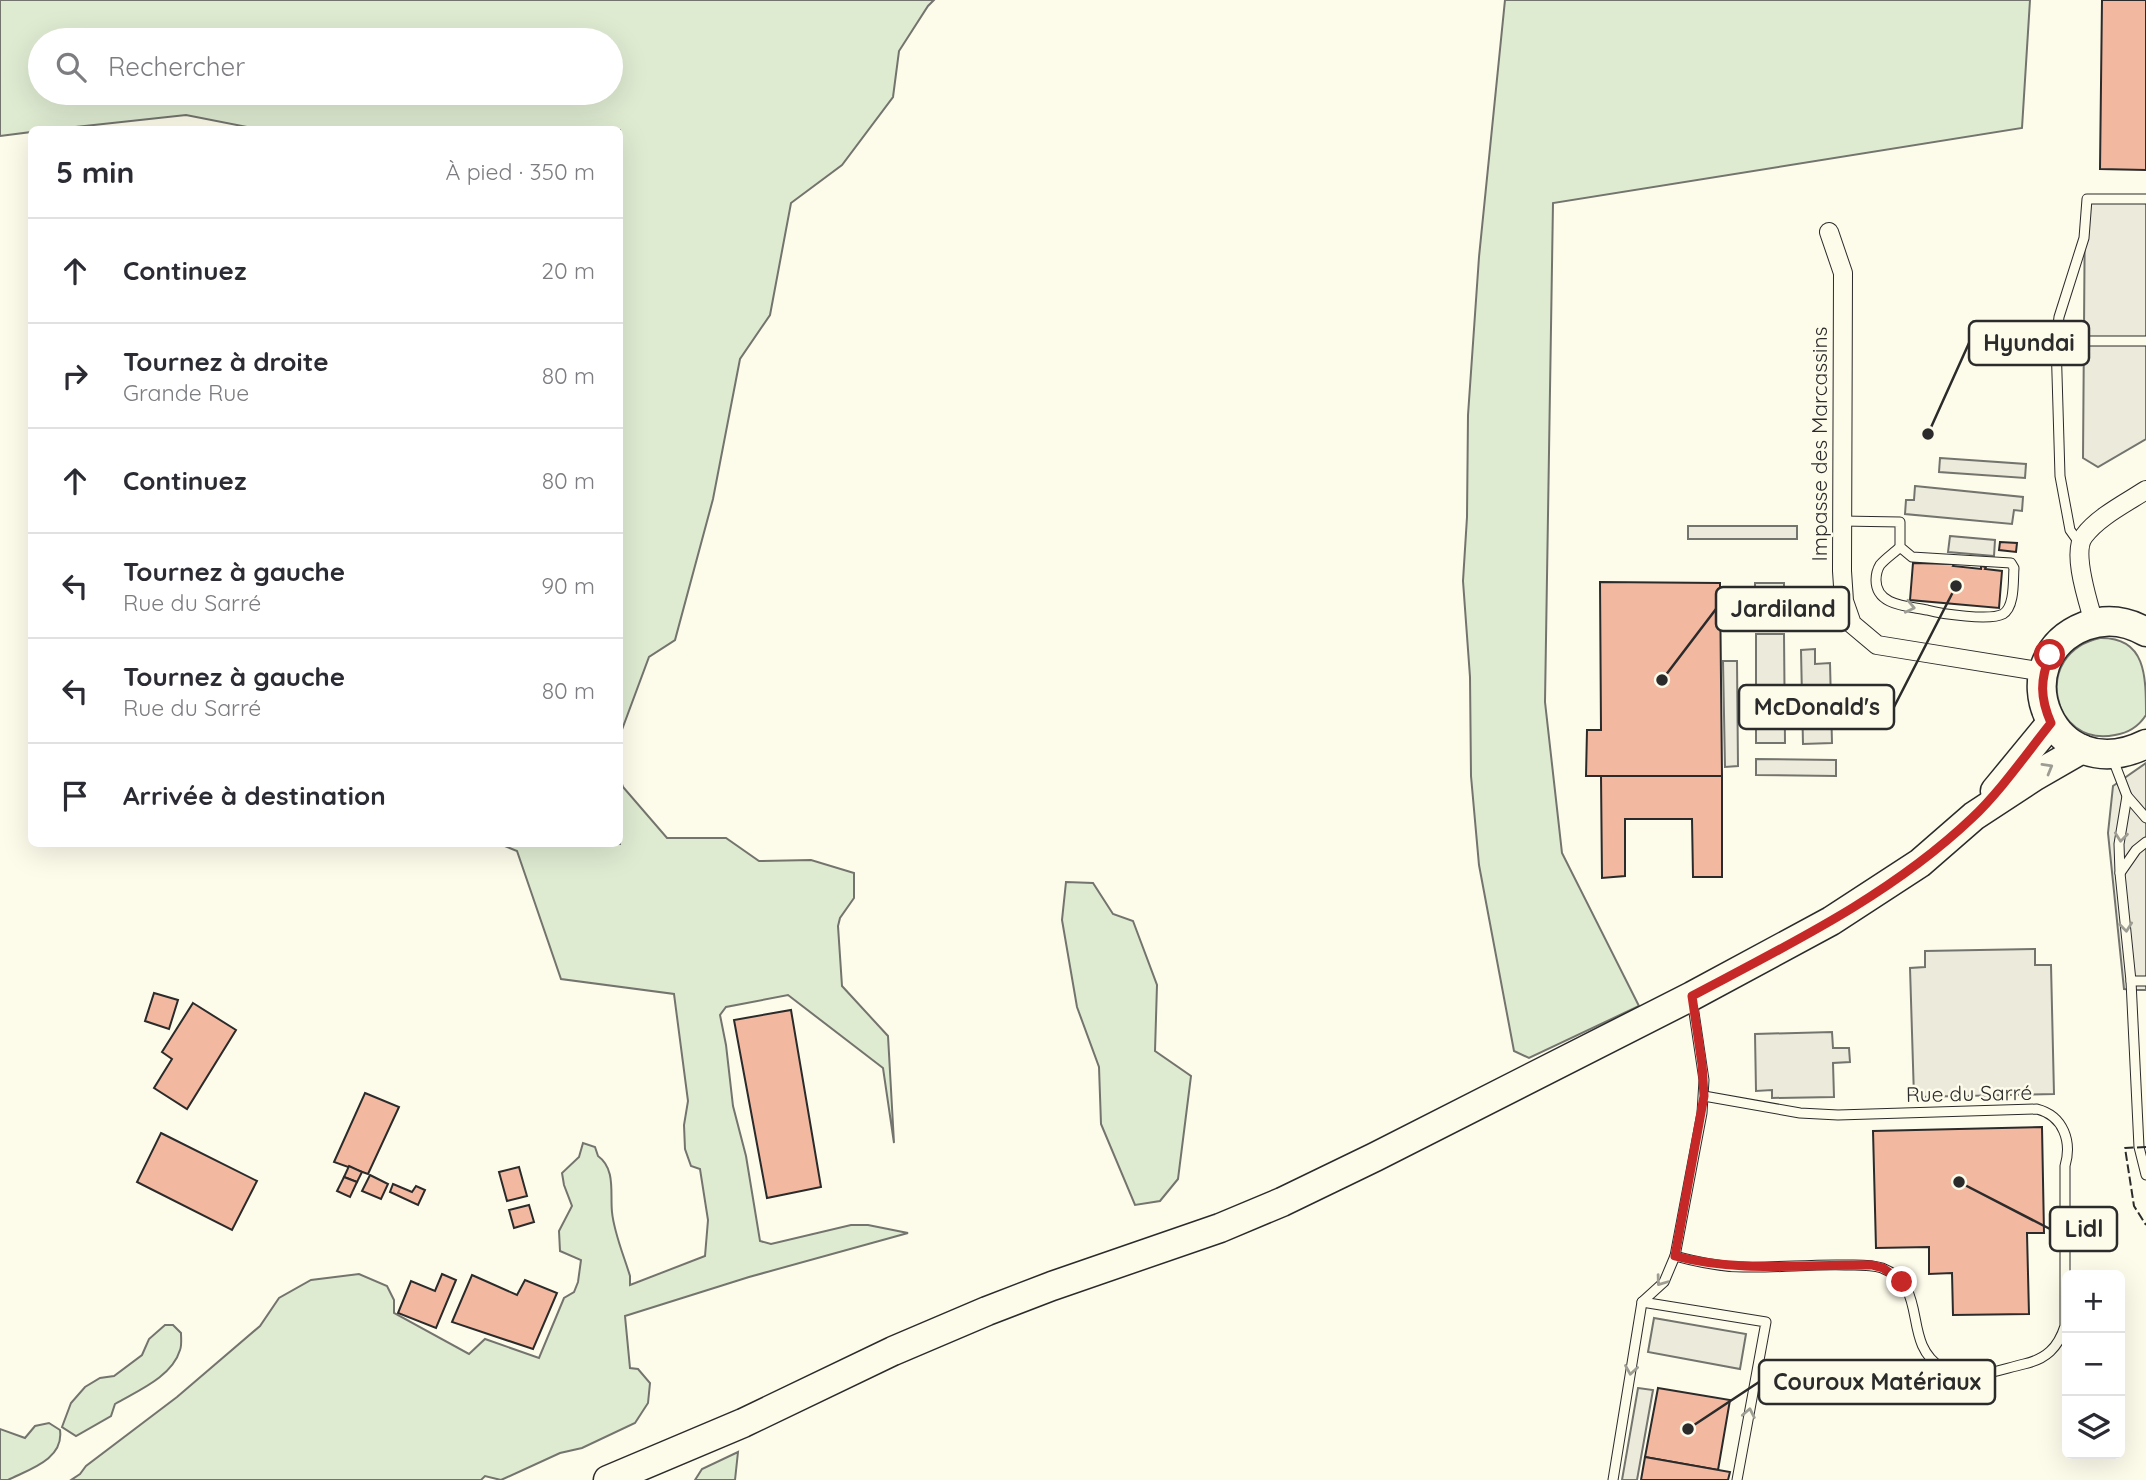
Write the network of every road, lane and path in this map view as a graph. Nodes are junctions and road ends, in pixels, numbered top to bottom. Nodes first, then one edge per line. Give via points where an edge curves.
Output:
1 (2146, 199) edge
2 (1829, 232) dead end
3 (2056, 341) junction
4 (2146, 341) edge
5 (2146, 490) edge
6 (1842, 521) junction
7 (2080, 544) junction
8 (1900, 547) junction
9 (2094, 622) junction
10 (2145, 631) edge
11 (2043, 672) junction
12 (2051, 723) junction
13 (2146, 745) edge
14 (2082, 750) junction
15 (2111, 755) junction
16 (2126, 796) junction
17 (1974, 816) junction
18 (2146, 818) edge
19 (2146, 842) edge
20 (2120, 873) junction
21 (2131, 981) junction
22 (2146, 981) edge
23 (1692, 996) junction
24 (1704, 1096) junction
25 (2146, 1175) edge
26 (1675, 1256) junction
27 (1642, 1303) junction
28 (608, 1480) edge
29 (1613, 1480) edge
30 (1737, 1480) edge

1 - 3 lane via 2087,199 2084,238
2 - 6 street, Impasse des Marcassins via 1843,273
3 - 4 lane
3 - 7 lane via 2060,477 2070,530
5 - 7 street via 2102,520
6 - 8 lane via 1900,522
6 - 11 street, Impasse des Marcassins via 1844,601 1852,624 1877,645
7 - 9 street via 2081,576
8 -> 8 lane via 1876,573 1876,588 1882,597 1950,615 1996,616 2010,607 2011,563 1912,556
9 - 10 main road via 2129,624
9 - 11 main road via 2062,640
11 - 12 main road via 2044,707
12 - 14 main road via 2065,740
12 - 17 main road
13 - 15 main road
14 - 15 main road
17 -> 14 main road
15 - 16 lane
16 - 18 lane
16 -> 20 lane
17 - 23 main road via 1885,888
19 - 20 lane
20 -> 21 lane
21 - 22 lane
21 - 25 lane via 2138,1147
23 - 24 lane
23 - 28 main road via 1282,1202 987,1311
24 - 26 lane
24 - 26 lane, Rue du Sarré via 1800,1113 2031,1109 2050,1114 2065,1132 2068,1149 2065,1326 2052,1351 2035,1362 1958,1375 1927,1355 1916,1333 1908,1292 1883,1268 1826,1264 1743,1267
26 -> 27 lane via 1664,1282
27 -> 29 lane
30 -> 27 lane via 1766,1322

